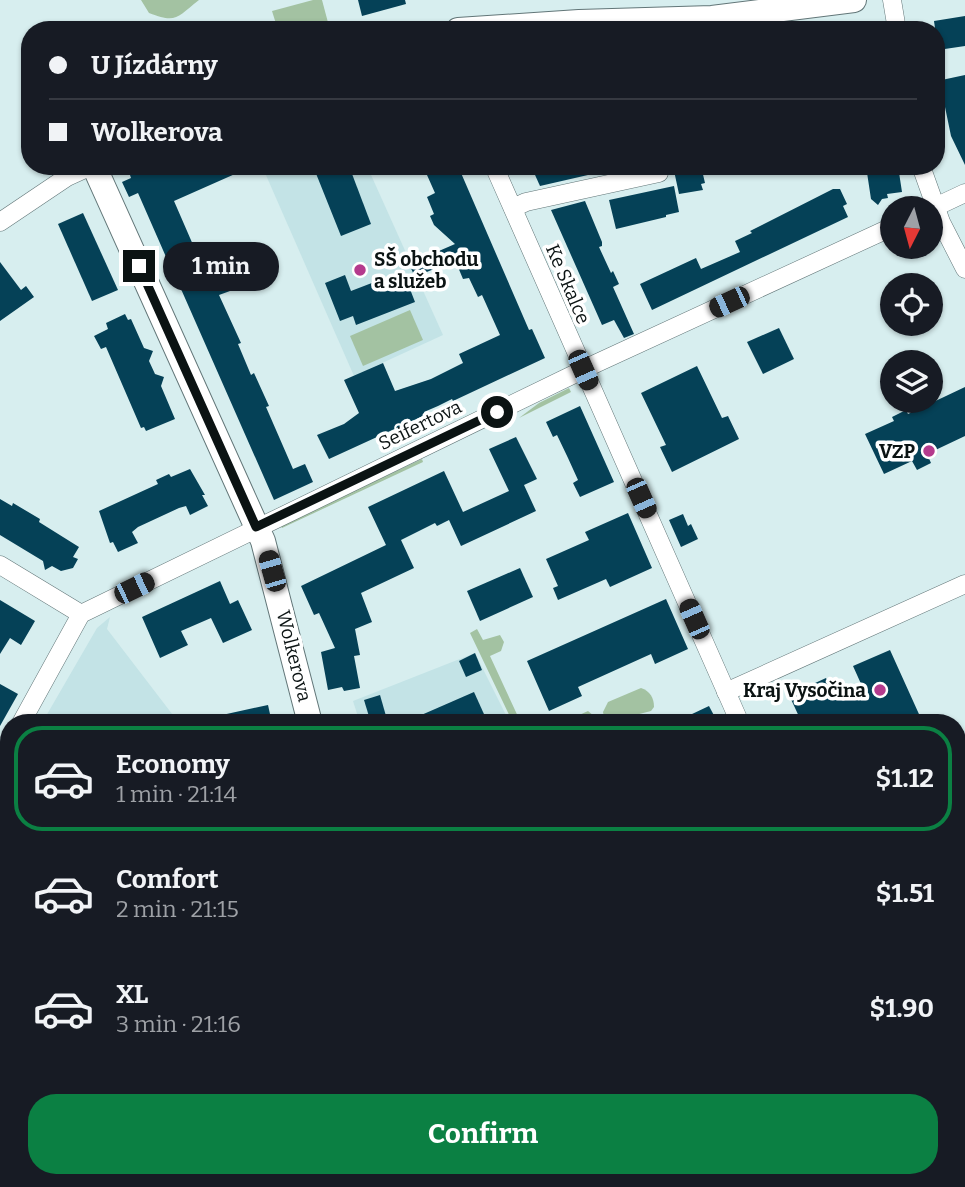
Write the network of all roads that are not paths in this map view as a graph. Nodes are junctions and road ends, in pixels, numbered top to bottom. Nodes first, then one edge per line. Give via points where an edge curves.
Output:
1 (854, 0) edge
2 (892, 0) edge
3 (612, 21) edge
4 (896, 21) edge
5 (72, 175) edge
6 (96, 175) edge
7 (498, 175) edge
8 (650, 175) edge
9 (924, 175) edge
10 (965, 193) edge
11 (930, 196) edge
12 (943, 203) edge
13 (513, 208) junction
14 (0, 222) edge
15 (943, 227) edge
16 (880, 233) edge
17 (965, 270) edge
18 (583, 370) junction
19 (256, 527) junction
20 (0, 565) edge
21 (965, 584) edge
22 (81, 614) junction
23 (726, 692) junction
24 (26, 714) edge
25 (308, 714) edge
26 (736, 714) edge

1 - 3 street via 712,18
2 - 4 street
5 - 14 street
6 - 19 street, Wolkerova
7 - 13 street, Ke Skalce
8 - 13 street
9 - 11 street
10 - 12 street
13 - 18 street, Ke Skalce
15 - 17 street
16 - 18 street, Seifertova
18 - 19 street, Seifertova
18 - 23 street, Ke Skalce
19 - 22 street, Seifertova
19 - 25 street, Wolkerova via 264,541
20 - 22 street
21 - 23 street
22 - 24 street
23 - 26 street, Ke Skalce

